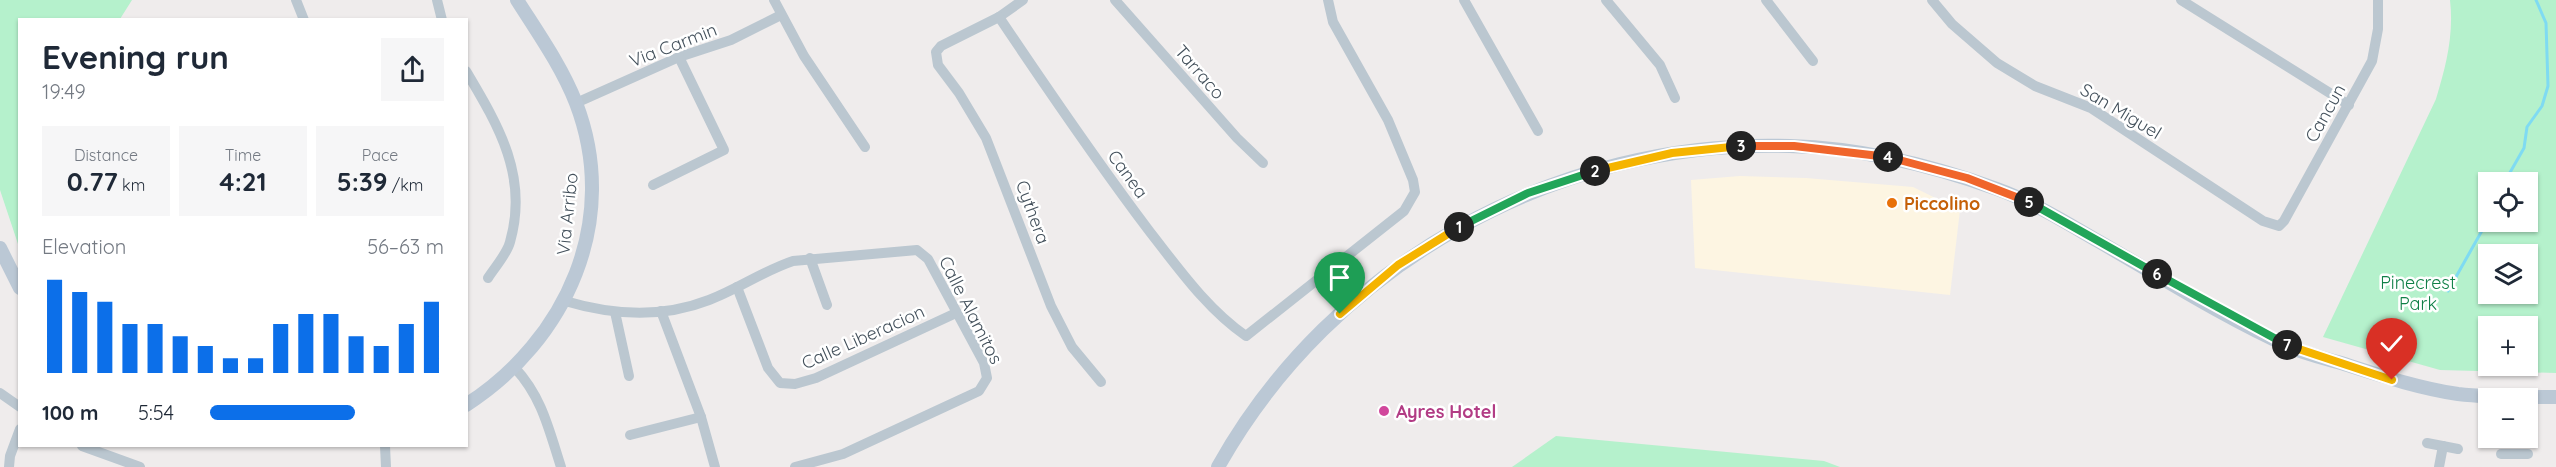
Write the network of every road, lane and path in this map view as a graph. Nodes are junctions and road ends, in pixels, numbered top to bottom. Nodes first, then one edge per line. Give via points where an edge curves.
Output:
1 (296, 0) edge
2 (436, 0) edge
3 (517, 0) edge
4 (774, 0) edge
5 (1023, 0) edge
6 (1115, 0) edge
7 (1328, 0) edge
8 (1464, 0) edge
9 (1606, 0) edge
10 (1766, 0) edge
11 (1932, 0) edge
12 (2181, 0) edge
13 (2378, 0) edge
14 (781, 15) junction
15 (303, 18) edge
16 (441, 18) edge
17 (999, 18) junction
18 (679, 57) junction
19 (1814, 61) dead end
20 (470, 85) edge
21 (1675, 98) dead end
22 (576, 103) junction
23 (2349, 105) junction
24 (1538, 131) dead end
25 (865, 147) dead end
26 (1263, 163) dead end
27 (653, 185) dead end
28 (2271, 225) joint
29 (0, 249) edge
30 (810, 258) junction
31 (489, 278) dead end
32 (18, 284) edge
33 (737, 287) junction
34 (565, 301) junction
35 (827, 304) dead end
36 (661, 311) junction
37 (615, 312) junction
38 (956, 313) junction
39 (515, 368) junction
40 (629, 376) dead end
41 (1101, 382) dead end
42 (0, 393) edge
43 (2556, 398) edge
44 (468, 404) edge
45 (18, 406) edge
46 (701, 417) junction
47 (630, 435) dead end
48 (18, 436) edge
49 (2427, 443) dead end
50 (2443, 446) junction
51 (84, 447) edge
52 (385, 447) edge
53 (2458, 449) dead end
54 (2501, 454) dead end
55 (2514, 454) junction
56 (2528, 454) dead end
57 (115, 463) edge
58 (9, 467) edge
59 (140, 467) edge
60 (386, 467) edge
61 (561, 467) edge
62 (715, 467) edge
63 (795, 467) edge
64 (1218, 467) edge
65 (2439, 467) edge
66 (2514, 467) edge

1 - 15 street
2 - 16 street
3 - 22 main road, Via Arribo
4 - 14 street
5 - 17 street
6 - 26 street, Tarraco
7 - 17 street, Canea via 1333,22 1388,120 1415,192 1404,211 1246,336 1221,319 1175,265
8 - 24 street
9 - 21 street via 1660,64
10 - 19 street
11 - 28 street, San Miguel via 1952,24 1997,63 2035,86 2091,108
12 - 23 street
13 - 23 street, Cancun via 2372,61
14 - 18 street, Via Carmin via 730,40
14 - 25 street
17 - 41 street, Cythera via 941,46 936,52 938,65 986,138 1051,306 1072,347
18 - 22 street, Via Carmin
18 - 27 street via 724,150
20 - 31 street via 495,122 511,159 514,188 510,244
22 - 34 main road, Via Arribo via 591,169 591,200 580,263
23 - 28 street, Cancun via 2284,221 2279,226
29 - 32 main road
30 - 33 street, Calle Alamitos via 773,267
30 - 35 street
30 - 38 street, Calle Alamitos via 917,250 928,259
33 - 36 street, Calle Alamitos via 709,300
33 - 38 street, Calle Liberacion via 768,368 780,383 795,384 816,378
34 - 37 street, Calle Alamitos
34 - 39 main road, Via Arribo
36 - 37 street, Calle Alamitos
36 - 46 street
37 - 40 street
38 - 63 street, Calle Alamitos via 984,363 987,378 979,391 843,454
39 - 44 main road, Via Arribo
39 - 61 street via 538,399
42 - 45 street
43 - 64 main road via 2458,394 2392,380 2292,347 2032,203 1956,175 1864,153 1744,146 1672,153 1570,178 1486,212 1420,250 1365,291 1316,336 1262,400
46 - 47 street
46 - 62 street
48 - 58 street
49 - 50 street
50 - 53 street
50 - 65 street
51 - 57 street
52 - 60 street
54 - 55 street
55 - 56 street
55 - 66 street
57 - 59 street

